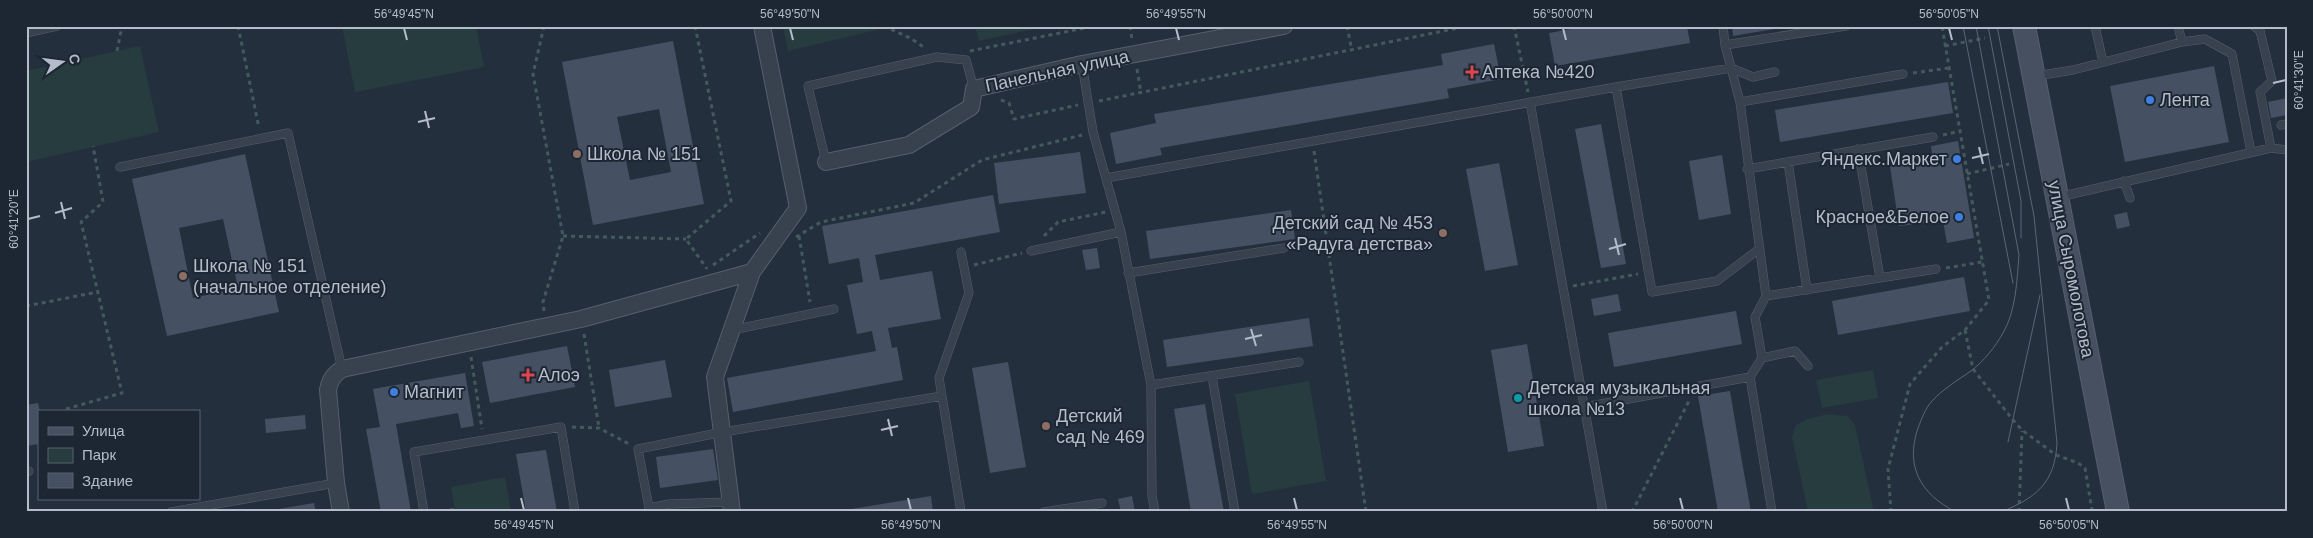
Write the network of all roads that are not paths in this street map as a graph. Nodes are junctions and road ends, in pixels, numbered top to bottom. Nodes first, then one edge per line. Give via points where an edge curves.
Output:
1 (57, 26) edge
2 (762, 26) edge
3 (1284, 26) edge
4 (1723, 26) edge
5 (1846, 26) edge
6 (2024, 26) edge
7 (2096, 26) edge
8 (2178, 26) edge
9 (2259, 28) edge
10 (26, 33) edge
11 (2182, 42) junction
12 (1725, 45) junction
13 (2103, 62) junction
14 (1082, 64) junction
15 (1732, 68) junction
16 (1775, 72) dead end
17 (1903, 74) road end
18 (2034, 76) junction
19 (1616, 87) junction
20 (974, 89) junction
21 (1530, 102) junction
22 (1740, 102) junction
23 (1933, 137) road end
24 (2271, 148) junction
25 (1858, 149) junction
26 (2287, 150) edge
27 (2250, 152) junction
28 (826, 162) joint
29 (1788, 162) junction
30 (120, 167) dead end
31 (1747, 169) junction
32 (1106, 178) junction
33 (2124, 181) junction
34 (2057, 198) junction
35 (2130, 198) dead end
36 (1121, 232) junction
37 (1284, 248) dead end
38 (1759, 249) junction
39 (1030, 250) dead end
40 (962, 252) dead end
41 (1936, 269) road end
42 (752, 272) junction
43 (1128, 273) junction
44 (1880, 278) junction
45 (1806, 290) junction
46 (1766, 296) junction
47 (834, 310) dead end
48 (730, 330) junction
49 (1762, 358) junction
50 (1299, 362) dead end
51 (1808, 366) dead end
52 (342, 369) junction
53 (1212, 376) junction
54 (1750, 377) junction
55 (1152, 385) junction
56 (942, 396) junction
57 (1584, 407) junction
58 (723, 432) junction
59 (336, 483) junction
60 (1102, 503) dead end
61 (731, 507) edge
62 (670, 508) edge
63 (171, 512) edge
64 (341, 512) edge
65 (424, 512) edge
66 (575, 512) edge
67 (961, 512) edge
68 (1044, 512) edge
69 (1155, 512) edge
70 (1235, 512) edge
71 (1603, 512) edge
72 (1772, 512) edge
73 (2118, 512) edge

1 - 10 lane
2 - 42 street via 798,208
3 - 14 street, Панельная улица
4 - 12 lane
5 - 12 lane
6 - 18 street, улица Сыромолотова
7 - 13 lane
8 - 11 lane
9 - 24 lane via 2272,80 2260,92
11 - 13 lane
11 - 27 lane via 2205,39 2232,54
12 - 15 lane
13 - 18 lane
14 - 20 street, Панельная улица
14 - 32 lane via 1093,132
15 - 16 lane via 1752,77
15 - 19 lane
15 - 22 lane
17 - 22 lane
18 - 34 street, улица Сыромолотова
19 - 21 lane
19 - 38 lane via 1652,292 1717,281
20 - 28 street, Панельная улица via 971,107 909,145
20 - 28 lane via 966,60 937,57 808,86
21 - 32 lane
21 - 57 lane
22 - 31 lane
23 - 25 lane
24 - 26 lane
24 - 27 lane
25 - 29 lane
25 - 44 lane
27 - 33 lane
29 - 31 lane
29 - 45 lane
30 - 52 lane via 288,133
31 - 38 lane
32 - 36 lane
33 - 34 lane
33 - 35 lane
34 - 73 street, улица Сыромолотова
36 - 39 lane
36 - 43 lane
37 - 43 lane
38 - 46 lane
40 - 56 lane via 969,293 940,378
41 - 44 lane
42 - 48 street
42 - 52 street via 582,319
43 - 55 lane
44 - 45 lane
45 - 46 lane
46 - 49 lane via 1755,317
47 - 48 lane
48 - 58 street via 715,377
49 - 51 lane via 1795,351
49 - 54 lane
50 - 53 lane
52 - 59 street via 335,373 328,390
53 - 55 lane
53 - 70 lane
54 - 57 lane
54 - 72 lane
55 - 69 lane via 1152,496
56 - 58 lane
56 - 67 lane
57 - 71 lane
58 - 61 street
58 - 62 lane via 638,449 649,508
59 - 63 lane
59 - 64 street
60 - 68 lane
61 - 62 lane
65 - 66 lane via 414,452 561,427

